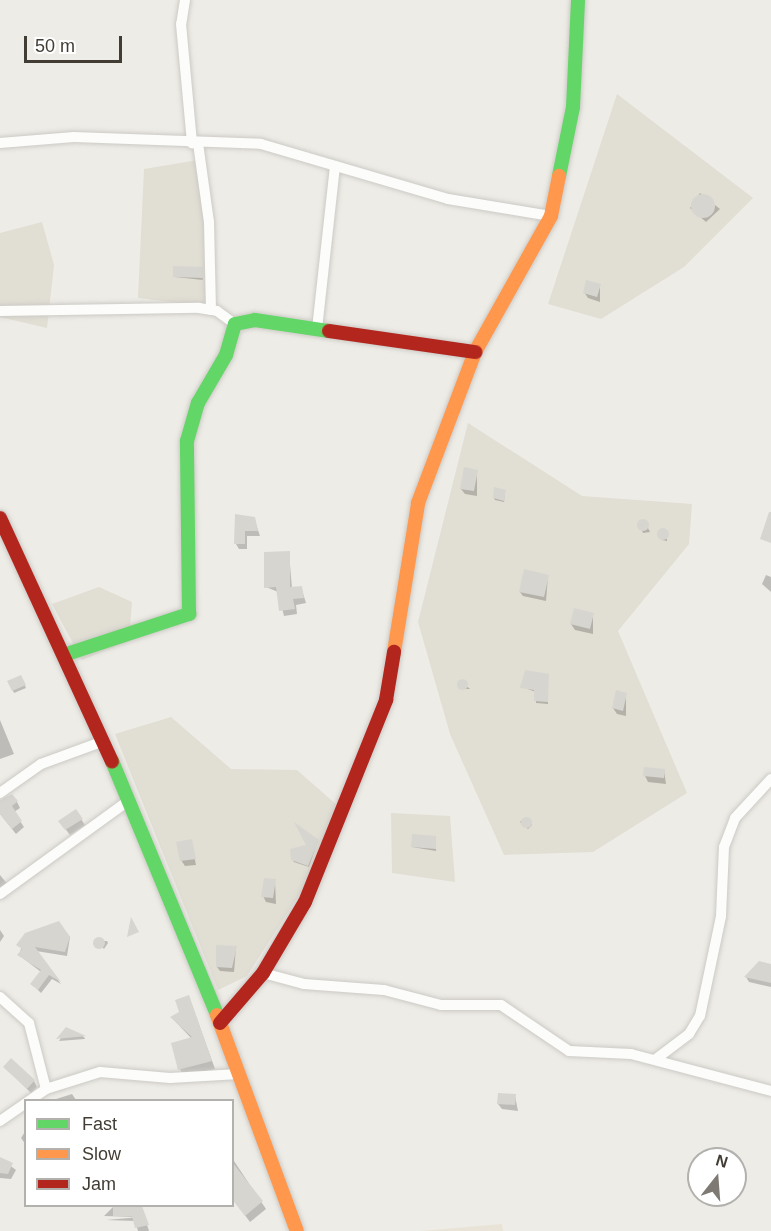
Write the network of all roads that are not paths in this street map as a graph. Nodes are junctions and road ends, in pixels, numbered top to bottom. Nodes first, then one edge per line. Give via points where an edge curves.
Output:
1 (185, 0) edge
2 (578, 0) edge
3 (0, 143) edge
4 (195, 143) junction
5 (335, 166) junction
6 (551, 216) junction
7 (212, 310) junction
8 (0, 311) edge
9 (235, 324) junction
10 (316, 329) junction
11 (474, 352) junction
12 (0, 518) edge
13 (64, 655) junction
14 (104, 741) junction
15 (771, 779) edge
16 (0, 793) edge
17 (128, 801) junction
18 (0, 894) edge
19 (263, 973) junction
20 (0, 997) edge
21 (220, 1023) junction
22 (656, 1059) junction
23 (239, 1074) junction
24 (46, 1089) junction
25 (771, 1090) edge
26 (32, 1099) edge
27 (24, 1104) edge
28 (0, 1121) edge
29 (297, 1231) edge

1 - 4 street via 181,24
2 - 6 street via 573,107
3 - 4 street via 74,137
4 - 5 street via 261,144
4 - 7 street via 209,222
5 - 6 street via 448,199
5 - 10 street
6 - 11 street
7 - 8 street
7 - 9 street
9 - 10 street via 255,320
9 - 13 street via 226,355 198,403 188,441 189,614
10 - 11 street
11 - 19 street via 418,503 386,700 305,902
12 - 13 street
13 - 14 street
14 - 16 street via 41,764
14 - 17 street
15 - 22 street via 735,818 724,847 721,916 700,1016 689,1034
17 - 18 street
17 - 21 street
19 - 21 street
19 - 22 street via 304,984 384,990 441,1005 501,1005 569,1051
20 - 24 street via 29,1023
21 - 23 street
22 - 25 street
23 - 24 street via 170,1078 100,1072
23 - 29 street
24 - 26 street
27 - 28 street

